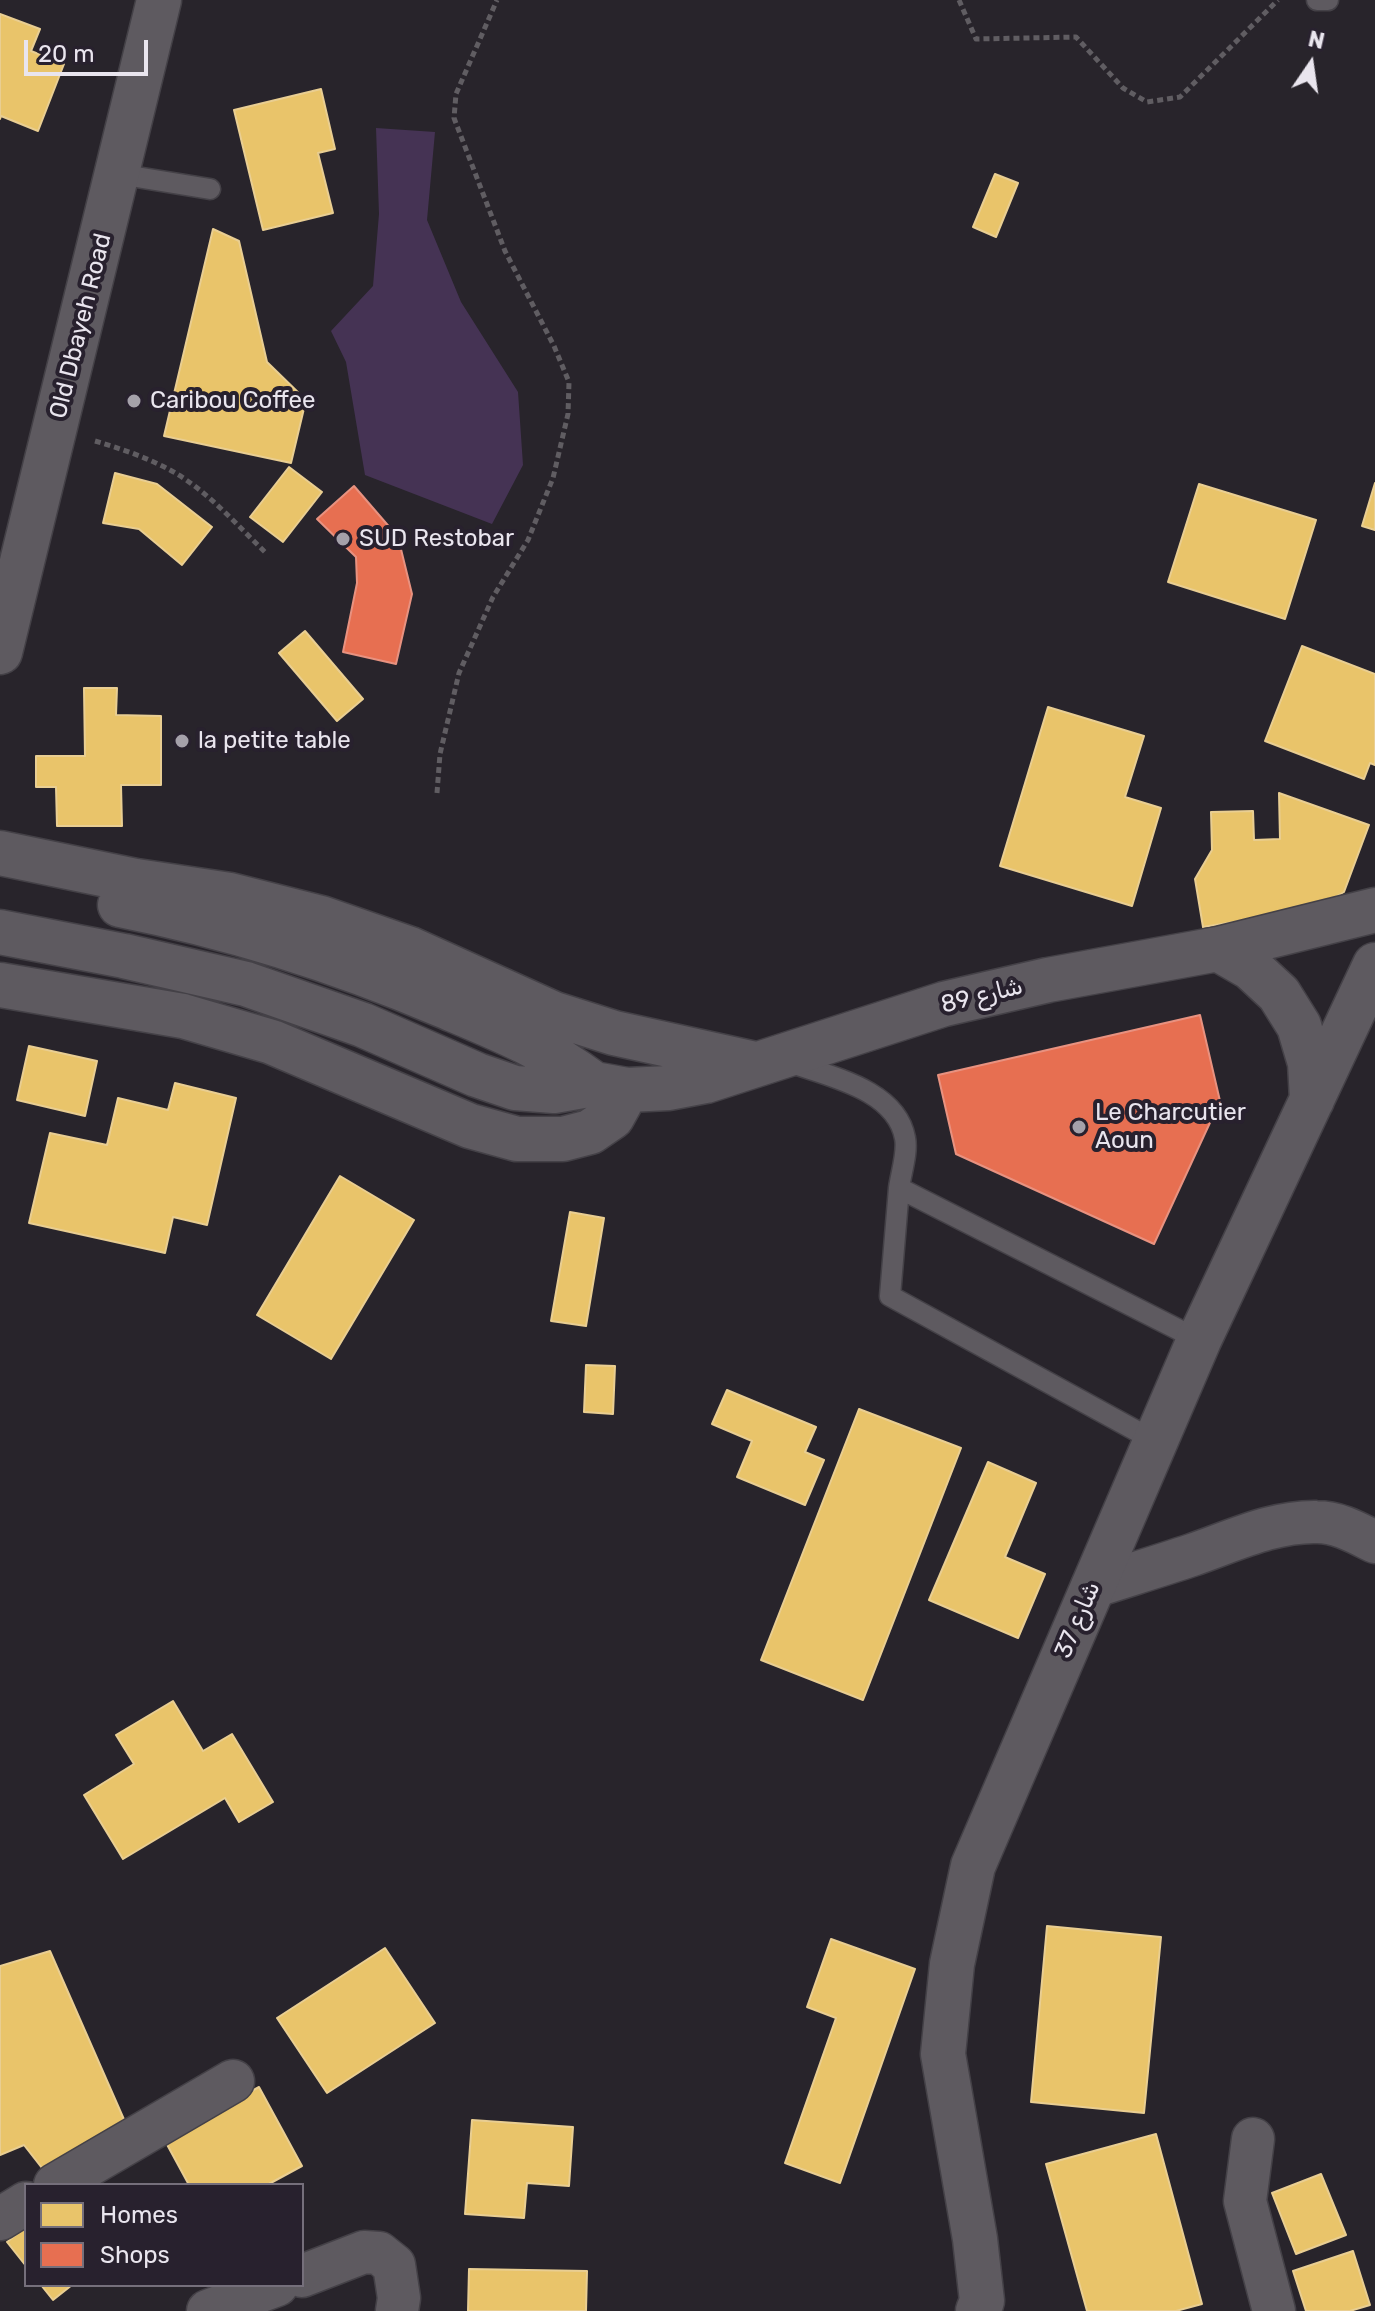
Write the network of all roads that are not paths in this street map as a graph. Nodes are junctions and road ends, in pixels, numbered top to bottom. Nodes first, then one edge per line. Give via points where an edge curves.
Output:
1 (159, 0) edge
2 (1317, 0) edge
3 (1328, 0) edge
4 (118, 174) junction
5 (210, 189) dead end
6 (0, 652) edge
7 (0, 853) edge
8 (0, 880) edge
9 (1375, 910) edge
10 (0, 932) edge
11 (1218, 949) junction
12 (1375, 965) edge
13 (0, 985) edge
14 (765, 1060) junction
15 (610, 1087) junction
16 (1312, 1100) junction
17 (899, 1188) junction
18 (1199, 1340) junction
19 (1155, 1441) junction
20 (1375, 1542) edge
21 (1092, 1587) junction
22 (233, 2081) dead end
23 (1253, 2139) dead end
24 (58, 2183) edge
25 (24, 2204) edge
26 (0, 2219) edge
27 (304, 2275) edge
28 (272, 2287) edge
29 (208, 2311) edge
30 (397, 2311) edge
31 (978, 2311) edge
32 (1274, 2311) edge

1 - 4 street, Old Dbayeh Road
2 - 3 lane
4 - 5 lane
4 - 6 street, Old Dbayeh Road
7 - 14 street via 230,895 321,918 410,949 554,1014 614,1033
8 - 15 street via 255,937 374,976 539,1047
9 - 11 street, شارع 89
10 - 15 street, شارع 89 via 246,984 515,1088
11 - 14 street, شارع 89 via 944,1004
11 - 16 street via 1251,968 1279,994 1299,1026 1310,1063
12 - 16 street, شارع 37
13 - 15 street via 183,1016 258,1038 470,1126 517,1139 563,1139 590,1132 612,1117
14 - 15 street, شارع 89 via 669,1088
14 - 17 lane via 873,1094 895,1113 906,1139
16 - 18 street, شارع 37
17 - 18 lane
17 - 19 lane via 890,1296
18 - 19 street, شارع 37
19 - 21 street, شارع 37
20 - 21 street via 1319,1522 1290,1524 1254,1531
21 - 31 street, شارع 37 via 973,1866 952,1964 943,2054 975,2239 982,2301
22 - 24 street
23 - 32 street via 1245,2201
25 - 26 street
27 - 30 street via 364,2252 379,2253 394,2265
28 - 29 street

